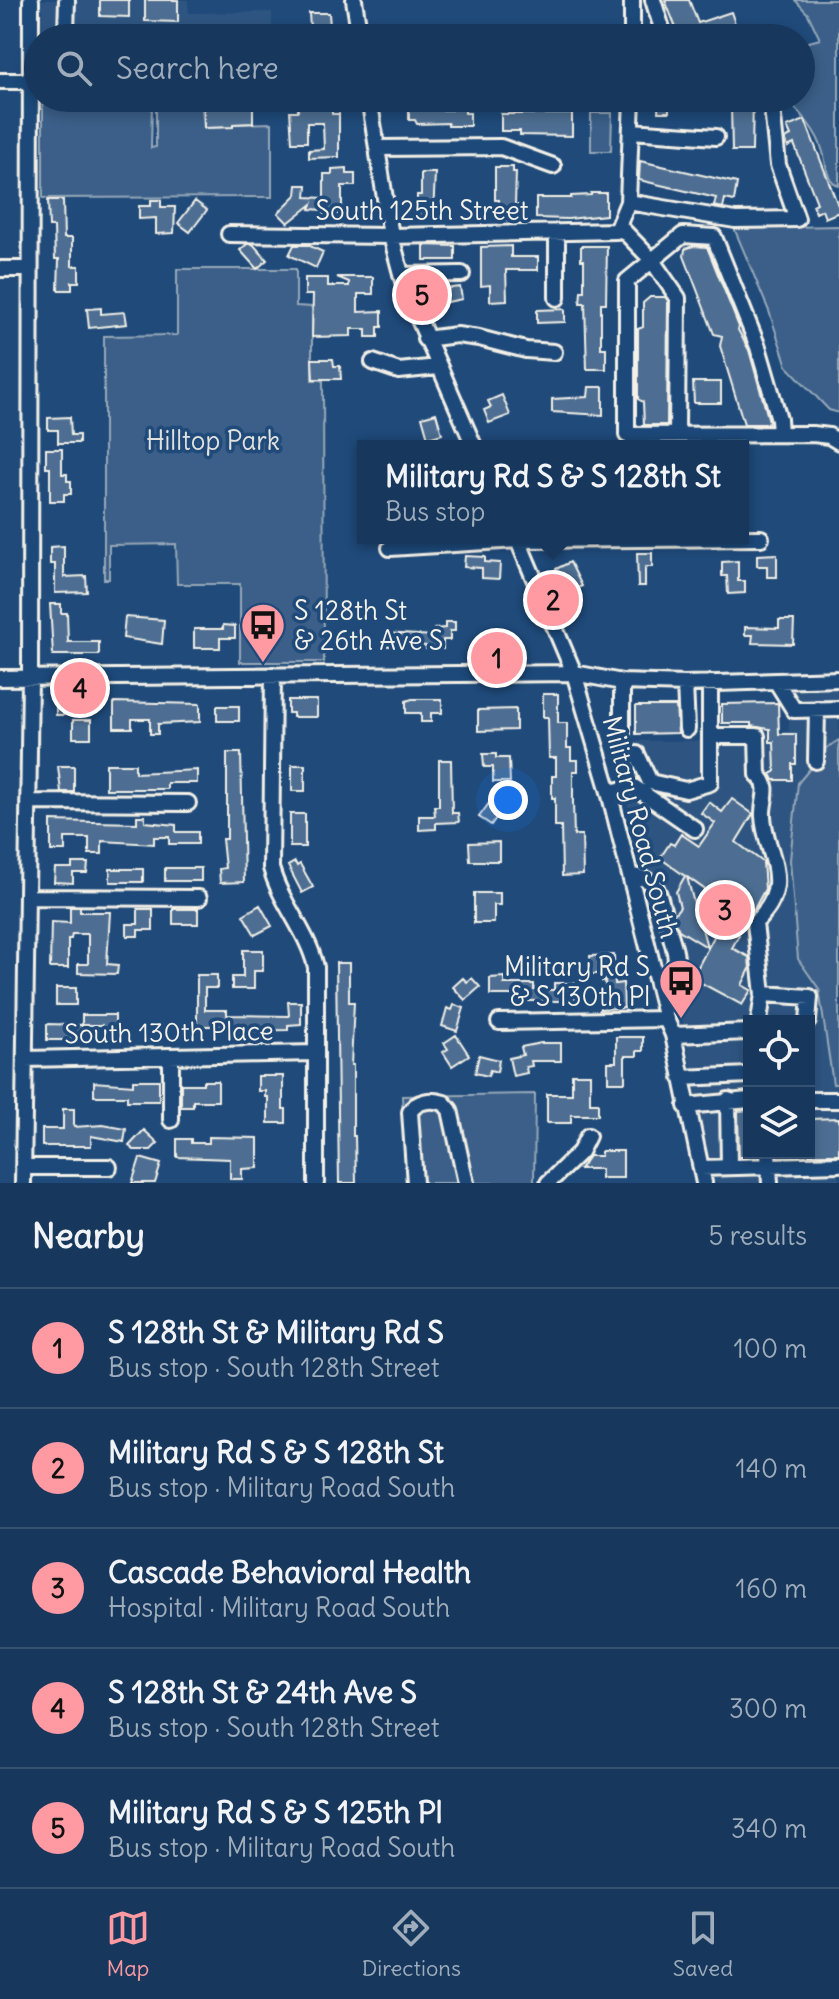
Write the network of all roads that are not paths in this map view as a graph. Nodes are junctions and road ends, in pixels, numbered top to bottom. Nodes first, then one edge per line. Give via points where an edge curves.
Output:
1 (31, 0) edge
2 (67, 0) edge
3 (354, 0) edge
4 (632, 0) edge
5 (653, 0) edge
6 (33, 24) edge
7 (66, 24) edge
8 (358, 24) edge
9 (632, 24) edge
10 (661, 24) edge
11 (0, 81) edge
12 (24, 81) edge
13 (33, 112) edge
14 (371, 112) edge
15 (632, 112) edge
16 (772, 112) edge
17 (631, 131) junction
18 (716, 137) dead end
19 (377, 148) junction
20 (553, 166) dead end
21 (628, 202) junction
22 (617, 228) junction
23 (557, 232) junction
24 (229, 234) dead end
25 (391, 236) junction
26 (651, 259) junction
27 (0, 269) edge
28 (30, 269) junction
29 (462, 274) dead end
30 (401, 275) junction
31 (557, 298) dead end
32 (425, 339) junction
33 (554, 352) dead end
34 (373, 362) dead end
35 (438, 367) junction
36 (780, 434) junction
37 (677, 435) junction
38 (471, 440) edge
39 (839, 442) edge
40 (749, 538) edge
41 (761, 538) dead end
42 (447, 544) edge
43 (520, 544) edge
44 (390, 548) dead end
45 (574, 673) junction
46 (273, 675) junction
47 (0, 678) edge
48 (30, 678) junction
49 (839, 679) edge
50 (776, 681) junction
51 (622, 682) junction
52 (710, 683) junction
53 (685, 684) junction
54 (817, 709) junction
55 (839, 709) edge
56 (687, 729) dead end
57 (622, 734) dead end
58 (711, 736) junction
59 (637, 754) dead end
60 (816, 761) dead end
61 (650, 782) junction
62 (634, 787) junction
63 (609, 792) junction
64 (28, 802) junction
65 (188, 803) dead end
66 (695, 829) dead end
67 (630, 875) junction
68 (27, 897) junction
69 (199, 898) dead end
70 (657, 984) junction
71 (763, 994) junction
72 (760, 1015) edge
73 (808, 1015) edge
74 (666, 1019) junction
75 (499, 1022) dead end
76 (743, 1032) edge
77 (673, 1035) junction
78 (314, 1053) junction
79 (171, 1056) junction
80 (25, 1059) junction
81 (743, 1075) edge
82 (681, 1078) junction
83 (728, 1100) junction
84 (743, 1100) edge
85 (815, 1100) edge
86 (839, 1100) edge
87 (686, 1106) junction
88 (171, 1120) dead end
89 (588, 1136) dead end
90 (769, 1159) edge
91 (839, 1164) edge
92 (23, 1167) junction
93 (109, 1167) dead end
94 (729, 1167) junction
95 (703, 1176) edge
96 (23, 1183) edge
97 (316, 1183) edge
98 (415, 1183) edge
99 (466, 1183) edge
100 (548, 1183) edge
101 (770, 1183) edge

1 - 6 street
2 - 7 street
3 - 8 street
4 - 9 street
5 - 10 street
11 - 12 street
13 - 28 street
14 - 19 street
15 - 17 street
16 - 21 street via 778,165 797,219 735,220
17 - 18 street
17 - 21 street
19 - 20 street via 501,147
19 - 25 street
21 - 22 street
22 - 23 street, South 125th Street
22 - 26 street
23 - 25 street, South 125th Street
23 - 31 street
24 - 25 street, South 125th Street
25 - 30 street
26 - 36 street via 683,235 714,237 753,334
26 - 37 street via 678,298
26 - 37 street via 627,281 627,435
27 - 28 street
28 - 48 street
29 - 30 street
30 - 32 street
32 - 33 street via 457,335
32 - 35 street
34 - 35 street via 399,371
35 - 38 street
36 - 37 street
36 - 39 street via 829,436
40 - 41 street
42 - 44 street
43 - 45 street, Military Road South
45 - 46 street
45 - 51 street
45 - 63 street, Military Road South
46 - 48 street
46 - 78 street via 271,868 314,958
47 - 48 street
48 - 64 street
49 - 50 street
50 - 52 street
50 - 54 street via 794,710
51 - 53 street
51 - 57 street
52 - 53 street
52 - 58 street
53 - 56 street
54 - 55 street
54 - 60 street
58 - 61 street via 710,783 686,790
58 - 71 street via 757,736 758,775 766,790 763,815 776,871 773,902 755,923
59 - 61 street
61 - 62 street
62 - 63 street
62 - 66 street
63 - 67 street, Military Road South
64 - 65 street
64 - 68 street
67 - 70 street, Military Road South
67 - 70 street via 649,879 657,889 677,957 673,972
68 - 69 street
68 - 80 street
70 - 74 street, Military Road South
71 - 72 street
71 - 73 street via 810,997
74 - 75 street
74 - 77 street, Military Road South
76 - 77 street
77 - 82 street, Military Road South
78 - 79 street, South 130th Place
78 - 97 street
79 - 80 street, South 130th Place
79 - 88 street
80 - 92 street
81 - 82 street
82 - 87 street, Military Road South
83 - 84 street
83 - 87 street
83 - 94 street
85 - 86 street
87 - 95 street, Military Road South
89 - 100 street via 575,1158
90 - 91 street
90 - 94 street
90 - 101 street
92 - 93 street
92 - 96 street
94 - 95 street
98 - 99 street via 410,1112 430,1101 450,1110

